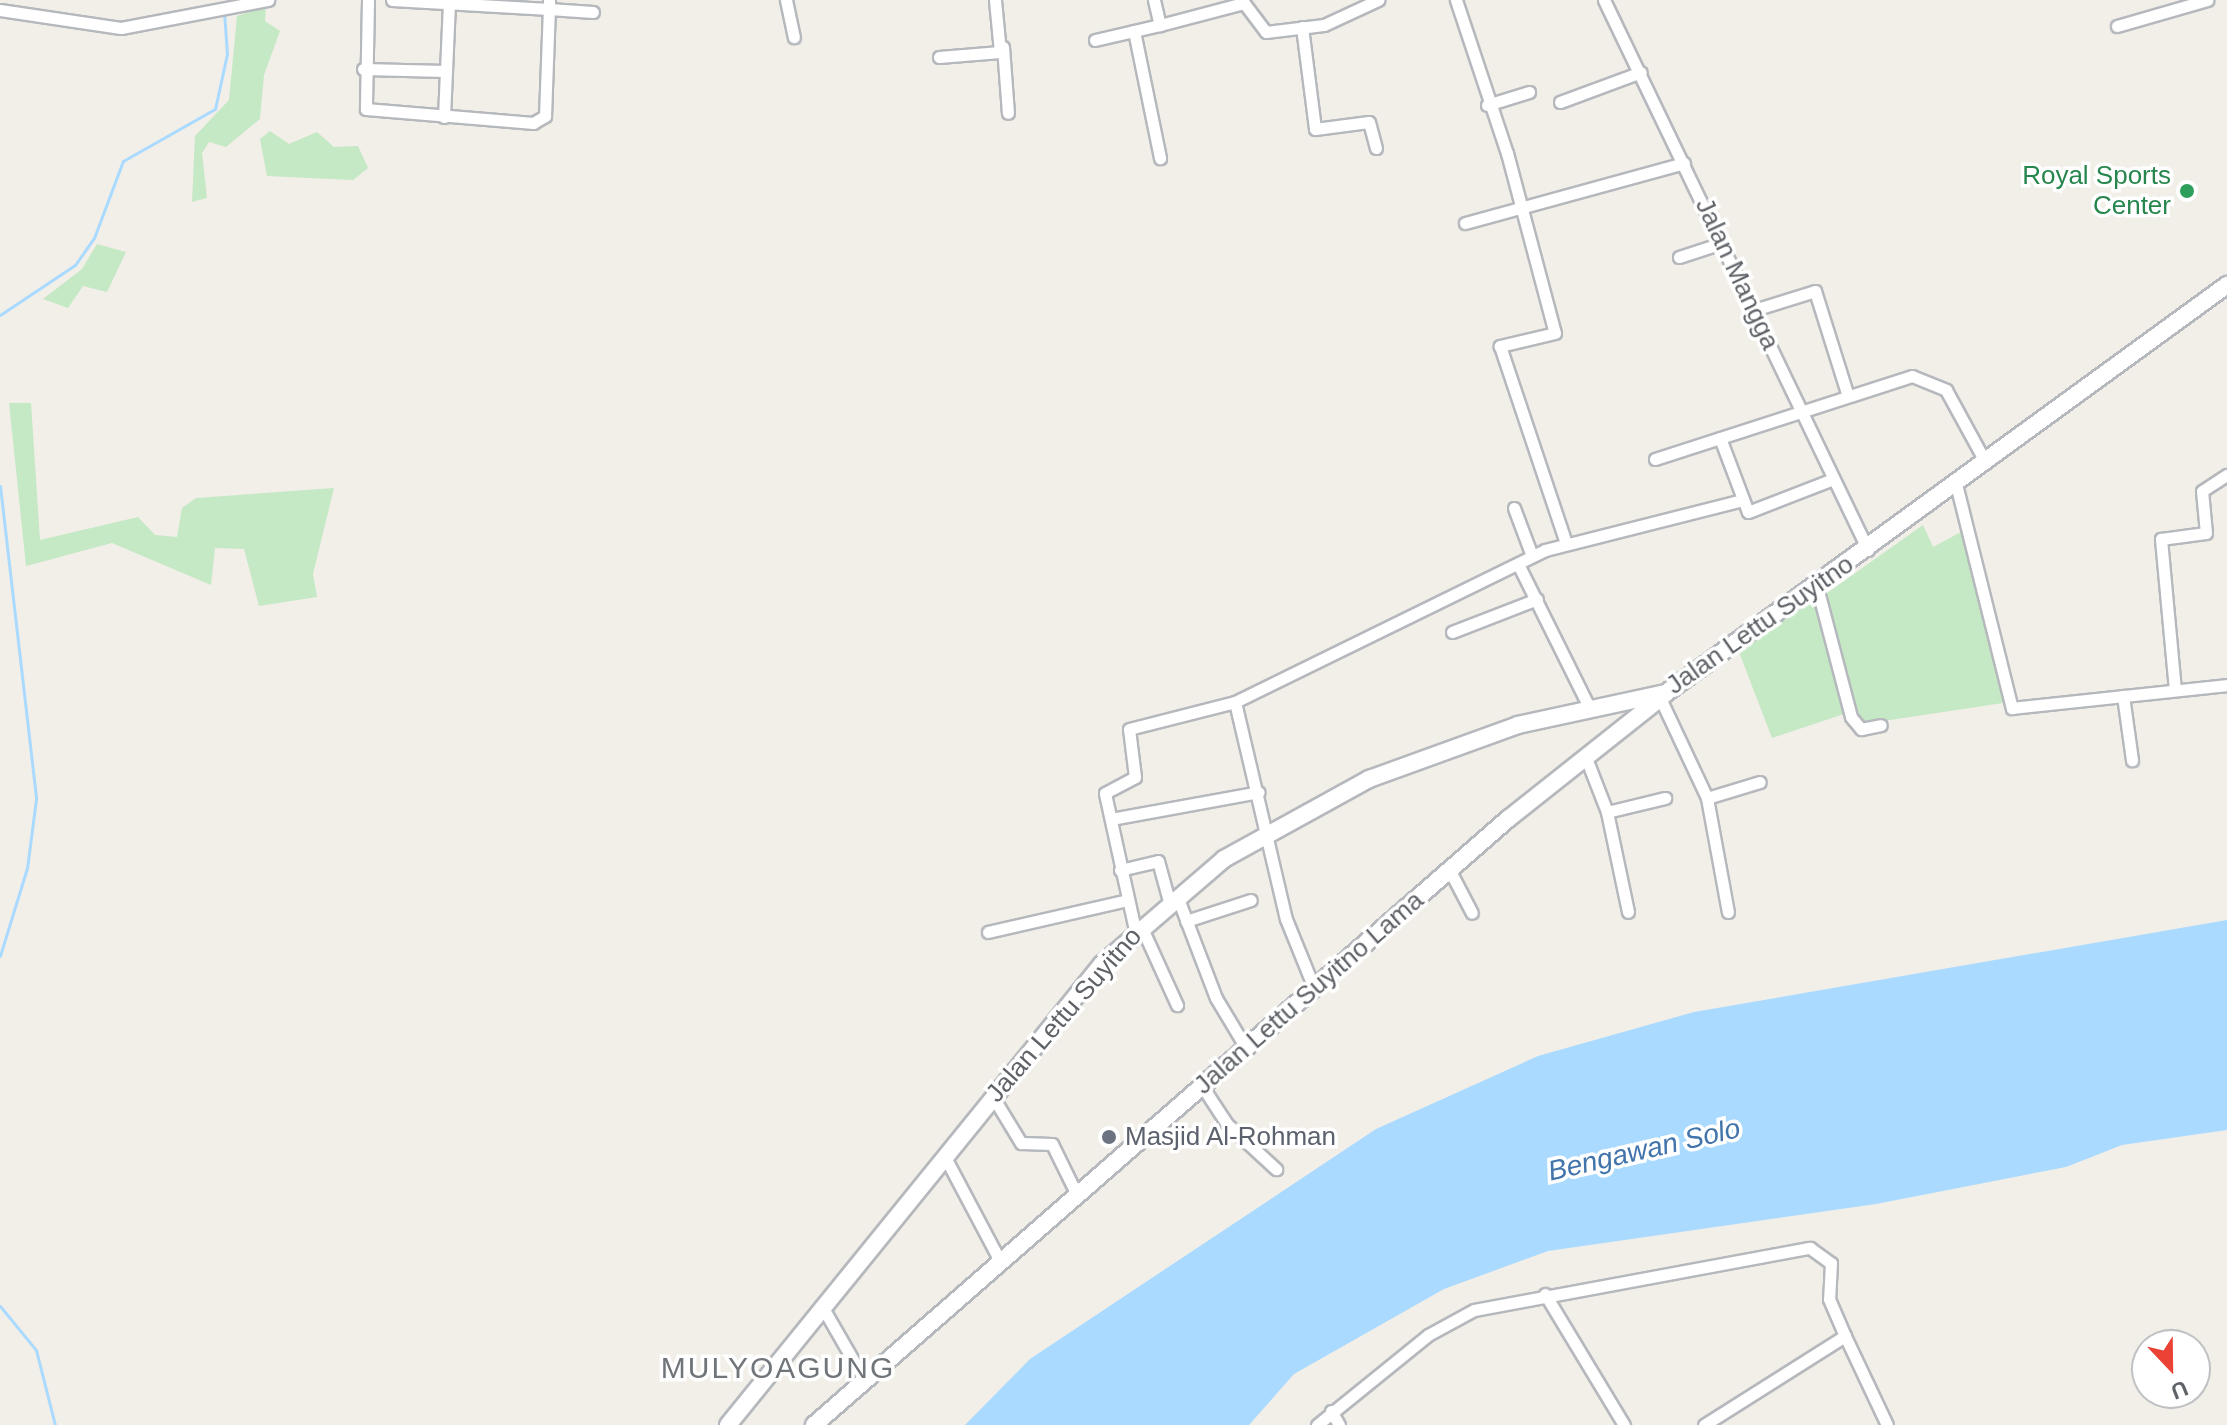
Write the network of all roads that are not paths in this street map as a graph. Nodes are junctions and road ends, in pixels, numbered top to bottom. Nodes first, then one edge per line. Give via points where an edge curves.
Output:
1 (268, 0) edge
2 (368, 0) edge
3 (392, 0) edge
4 (786, 0) edge
5 (995, 0) edge
6 (1154, 0) edge
7 (1378, 0) edge
8 (1456, 0) edge
9 (1604, 0) edge
10 (2207, 0) edge
11 (449, 3) junction
12 (549, 5) edge
13 (0, 10) edge
14 (593, 12) dead end
15 (1160, 25) junction
16 (2117, 26) dead end
17 (1302, 27) junction
18 (1134, 31) junction
19 (794, 37) dead end
20 (1095, 40) dead end
21 (1003, 47) junction
22 (939, 57) dead end
23 (363, 69) junction
24 (446, 71) junction
25 (1641, 72) junction
26 (1529, 92) dead end
27 (1560, 102) dead end
28 (1487, 105) junction
29 (1008, 113) dead end
30 (444, 117) junction
31 (1376, 148) dead end
32 (1160, 158) dead end
33 (1684, 163) junction
34 (1522, 208) junction
35 (1465, 223) dead end
36 (1722, 243) junction
37 (1679, 257) dead end
38 (2227, 285) edge
39 (1754, 310) junction
40 (1847, 393) junction
41 (1801, 411) junction
42 (1720, 438) junction
43 (1655, 459) dead end
44 (1986, 463) junction
45 (2227, 475) edge
46 (1833, 479) junction
47 (1956, 484) junction
48 (1743, 500) junction
49 (1514, 508) dead end
50 (1566, 543) junction
51 (1868, 550) junction
52 (1532, 556) junction
53 (1518, 564) junction
54 (1817, 587) junction
55 (1537, 599) junction
56 (1452, 632) dead end
57 (2227, 685) edge
58 (2175, 690) junction
59 (1663, 696) junction
60 (2123, 696) junction
61 (1235, 702) junction
62 (1620, 704) junction
63 (1590, 709) junction
64 (1628, 725) junction
65 (1881, 725) dead end
66 (1586, 758) junction
67 (2132, 760) dead end
68 (1760, 782) dead end
69 (1259, 792) junction
70 (1665, 798) dead end
71 (1707, 798) junction
72 (1607, 812) junction
73 (1111, 819) junction
74 (1265, 835) junction
75 (1120, 870) junction
76 (1450, 871) junction
77 (1173, 898) junction
78 (1251, 900) dead end
79 (1123, 901) junction
80 (1628, 912) dead end
81 (1728, 912) dead end
82 (1472, 913) dead end
83 (1186, 921) junction
84 (1138, 928) junction
85 (988, 932) dead end
86 (1314, 988) junction
87 (1177, 1005) dead end
88 (1246, 1048) junction
89 (1202, 1086) junction
90 (993, 1097) junction
91 (946, 1159) junction
92 (1276, 1169) dead end
93 (1077, 1195) junction
94 (1001, 1263) junction
95 (1545, 1294) junction
96 (823, 1308) junction
97 (1845, 1336) junction
98 (865, 1381) junction
99 (1331, 1411) junction
100 (728, 1425) edge
101 (814, 1425) edge
102 (1317, 1425) edge
103 (1339, 1425) edge
104 (1624, 1425) edge
105 (1704, 1425) edge
106 (1887, 1425) edge

1 - 13 street via 121,28
2 - 23 street
3 - 11 street
4 - 19 street
5 - 21 street
6 - 15 street
7 - 17 street via 1350,17
8 - 28 street
9 - 25 street, Jalan Mangga
10 - 16 street
11 - 12 street
11 - 24 street
12 - 14 street
12 - 30 street via 543,121
15 - 17 street via 1244,3 1266,32
15 - 18 street
17 - 31 street via 1315,129 1369,122
18 - 20 street
18 - 32 street
21 - 22 street via 984,58 962,51
21 - 29 street
23 - 24 street
23 - 30 street via 366,109
24 - 30 street
25 - 27 street
25 - 33 street, Jalan Mangga
26 - 28 street
28 - 34 street
33 - 34 street
33 - 36 street, Jalan Mangga
34 - 35 street
34 - 50 street via 1555,333 1500,346
36 - 37 street
36 - 39 street, Jalan Mangga
38 - 44 main road, Jalan Lettu Suyitno
39 - 40 street via 1815,291
39 - 41 street, Jalan Mangga
40 - 41 street
40 - 44 street via 1890,377 1935,380 1961,410
41 - 42 street
41 - 46 street, Jalan Mangga
42 - 43 street
42 - 48 street
44 - 47 main road, Jalan Lettu Suyitno
45 - 58 street via 2202,491 2206,533 2161,539
46 - 48 street via 1748,512
46 - 51 street, Jalan Mangga
47 - 51 main road, Jalan Lettu Suyitno
47 - 60 street via 2012,708
48 - 50 street
49 - 52 street
50 - 52 street
51 - 54 main road, Jalan Lettu Suyitno
52 - 53 street
53 - 55 street
53 - 61 street
54 - 59 main road, Jalan Lettu Suyitno
54 - 65 street via 1851,717 1861,729
55 - 56 street
55 - 63 street
57 - 58 street
58 - 60 street
59 - 62 main road, Jalan Lettu Suyitno
59 - 64 main road, Jalan Lettu Suyitno Lama
59 - 71 street
60 - 67 street
61 - 69 street
61 - 73 street via 1129,729 1135,777 1106,789
62 - 63 main road, Jalan Lettu Suyitno
62 - 64 main road via 1635,713
63 - 74 main road, Jalan Lettu Suyitno via 1518,725 1369,779
64 - 66 main road, Jalan Lettu Suyitno Lama
66 - 72 street
66 - 76 main road, Jalan Lettu Suyitno Lama
68 - 71 street
69 - 73 street
69 - 74 street
70 - 72 street
71 - 81 street
72 - 80 street
73 - 75 street
74 - 77 main road, Jalan Lettu Suyitno
74 - 86 street via 1294,944
75 - 77 street via 1158,861
75 - 79 street
76 - 82 street
76 - 86 main road, Jalan Lettu Suyitno Lama
77 - 83 street
77 - 84 main road, Jalan Lettu Suyitno
78 - 83 street
79 - 84 street
79 - 85 street
83 - 88 street via 1216,998
84 - 87 street
84 - 90 main road, Jalan Lettu Suyitno
86 - 88 main road, Jalan Lettu Suyitno Lama
88 - 89 main road, Jalan Lettu Suyitno Lama
89 - 92 street via 1227,1124
89 - 93 main road, Jalan Lettu Suyitno Lama
90 - 91 main road, Jalan Lettu Suyitno
90 - 93 street via 1021,1143 1052,1144
91 - 94 street
91 - 96 main road, Jalan Lettu Suyitno
93 - 94 main road, Jalan Lettu Suyitno Lama
94 - 98 main road, Jalan Lettu Suyitno Lama
95 - 97 street via 1810,1248 1831,1263 1829,1299
95 - 99 street via 1452,1320
95 - 104 street
96 - 98 street
96 - 100 main road, Jalan Lettu Suyitno
97 - 105 street
97 - 106 street
98 - 101 main road, Jalan Lettu Suyitno Lama
99 - 102 street
99 - 103 street

